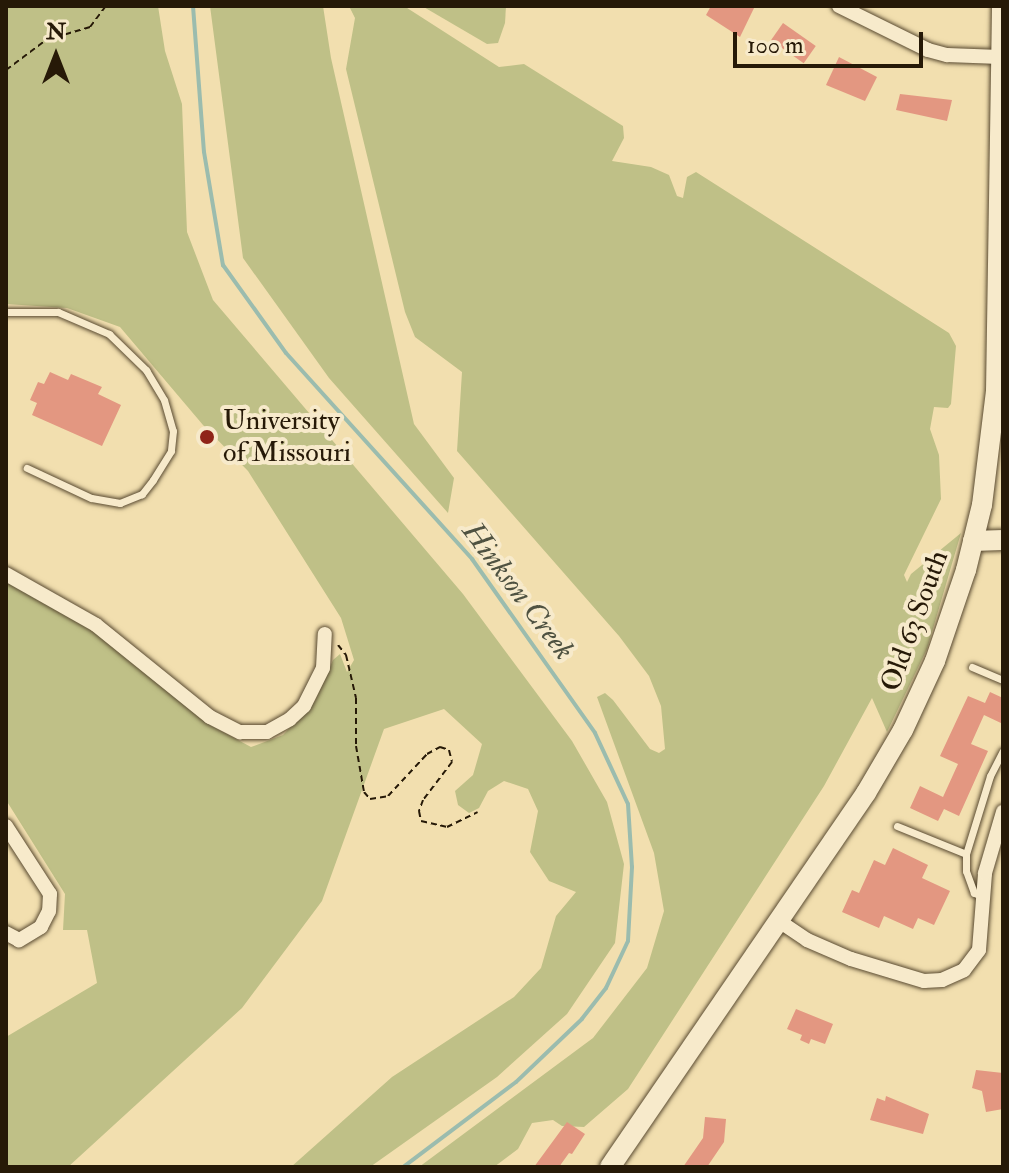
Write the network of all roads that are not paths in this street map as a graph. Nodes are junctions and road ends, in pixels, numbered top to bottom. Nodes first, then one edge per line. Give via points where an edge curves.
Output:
1 (839, 6) edge
2 (1002, 6) edge
3 (1000, 57) junction
4 (1000, 255) edge
5 (6, 312) edge
6 (998, 420) edge
7 (27, 468) dead end
8 (982, 505) junction
9 (1003, 505) edge
10 (1003, 540) edge
11 (973, 541) junction
12 (6, 574) edge
13 (325, 637) road end
14 (972, 667) dead end
15 (1003, 680) edge
16 (1003, 751) edge
17 (1003, 812) edge
18 (6, 826) edge
19 (897, 826) dead end
20 (966, 854) junction
21 (984, 897) junction
22 (779, 921) junction
23 (6, 933) edge
24 (610, 1167) edge

1 - 3 street via 928,50
2 - 3 main road, Old 63 South
3 - 4 main road, Old 63 South
4 - 6 main road, Old 63 South
5 - 7 lane via 58,312 109,334 146,370 164,400 173,431 171,451 153,480 142,494 120,503 91,498
6 - 8 main road, Old 63 South
8 - 9 main road
8 - 11 main road, Old 63 South
10 - 11 main road
11 - 22 main road, Old 63 South via 935,661 903,730
12 - 13 street via 96,625 210,717 240,732 267,732 304,706 323,668
14 - 15 lane
16 - 20 lane
17 - 21 street via 985,873
18 - 23 street via 50,894 41,927 19,940
19 - 20 lane
20 - 21 lane via 974,893
21 - 22 street via 979,950 964,970 942,980 924,981 851,959
22 - 24 main road, Old 63 South

